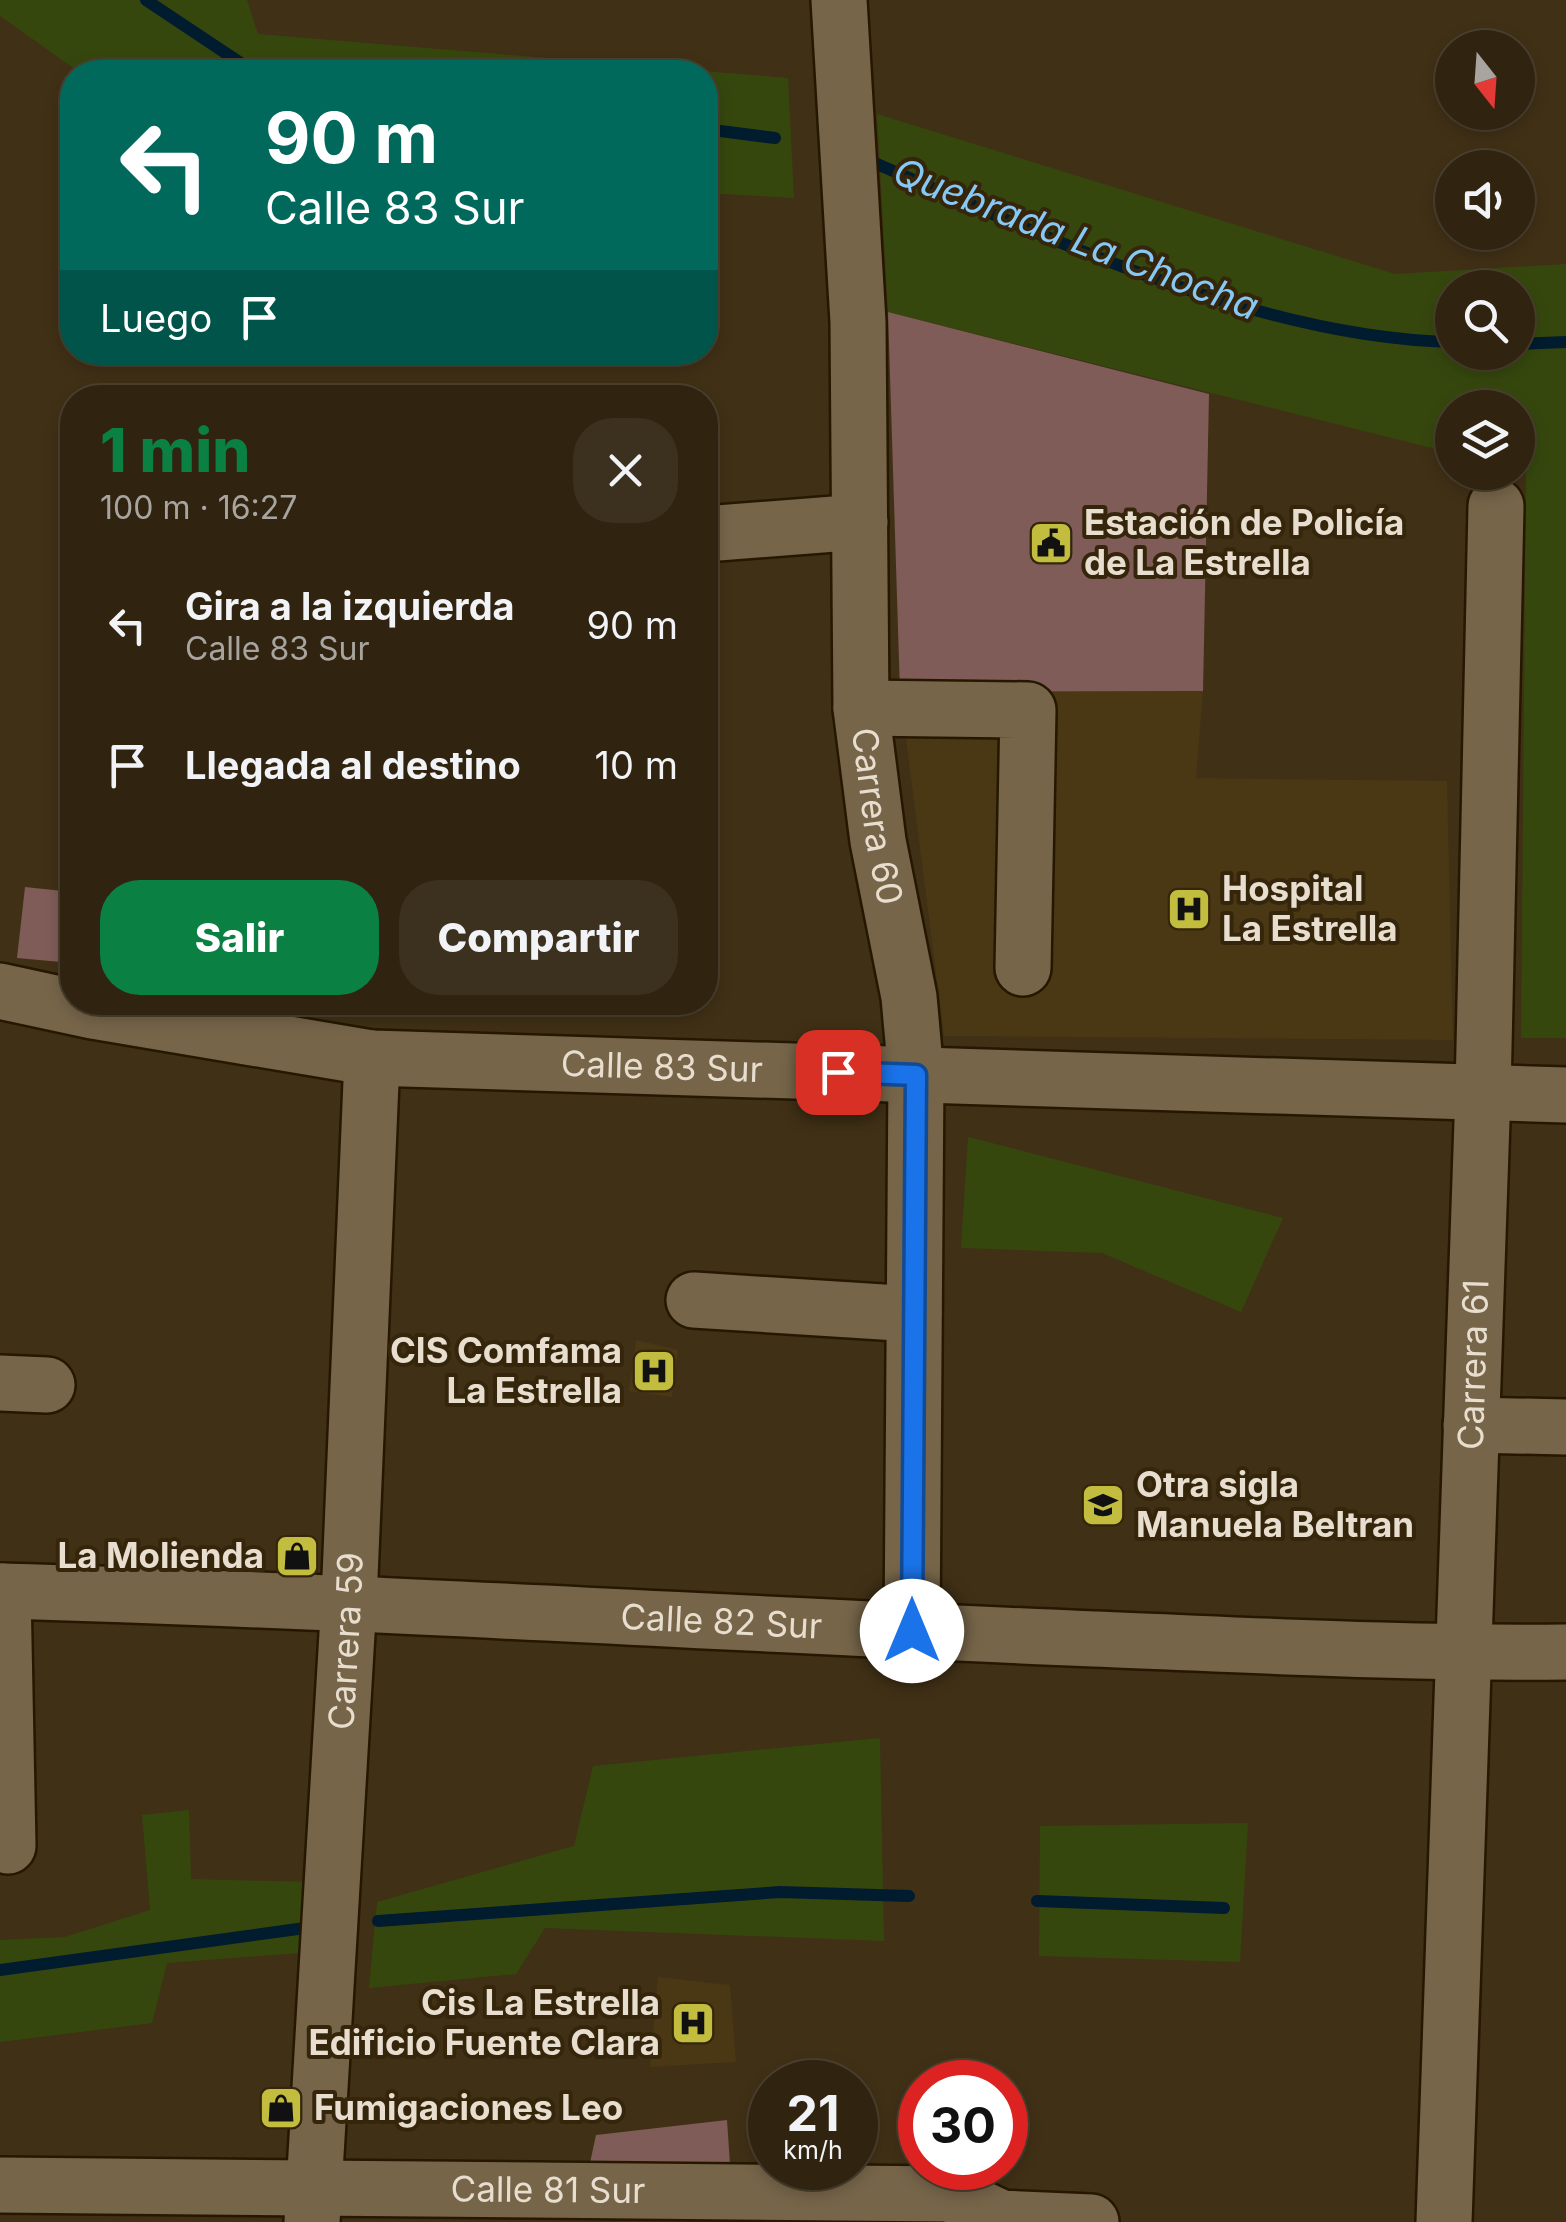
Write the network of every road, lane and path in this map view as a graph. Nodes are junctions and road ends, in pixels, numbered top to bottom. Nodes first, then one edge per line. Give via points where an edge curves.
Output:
1 (840, 0) edge
2 (1496, 506) dead end
3 (860, 522) junction
4 (718, 533) edge
5 (861, 708) junction
6 (1023, 968) dead end
7 (0, 991) edge
8 (60, 1004) edge
9 (116, 1015) edge
10 (372, 1058) junction
11 (916, 1075) junction
12 (1482, 1092) junction
13 (1566, 1095) edge
14 (694, 1300) dead end
15 (914, 1314) junction
16 (1471, 1424) junction
17 (1566, 1427) edge
18 (1, 1591) edge
19 (349, 1600) junction
20 (912, 1631) junction
21 (1566, 1652) edge
22 (1463, 1653) junction
23 (8, 1846) dead end
24 (0, 2185) edge
25 (313, 2205) edge
26 (550, 2206) edge
27 (952, 2208) edge
28 (1091, 2222) edge
29 (1444, 2222) edge

1 - 3 street, Carrera 60 via 858,322
2 - 12 street, Carrera 61
3 - 4 street
3 - 5 street, Carrera 60
5 - 6 street via 1028,710
5 - 11 street, Carrera 60
7 - 8 street, Calle 83 Sur
9 - 10 street, Calle 83 Sur
10 - 11 street, Calle 83 Sur
10 - 19 street, Carrera 59
11 - 12 street, Calle 83 Sur
11 - 15 street, Carrera 60
12 - 13 street, Calle 83 Sur
12 - 16 street, Carrera 61
14 - 15 street
15 - 20 street, Carrera 60
16 - 17 street
16 - 22 street, Carrera 61
18 - 19 street, Calle 82 Sur
18 - 23 street
19 - 20 street, Calle 82 Sur
19 - 25 street, Carrera 59
20 - 22 street, Calle 82 Sur
21 - 22 street, Calle 82 Sur
22 - 29 street, Carrera 61
24 - 25 street, Calle 81 Sur
25 - 26 street, Calle 81 Sur
26 - 27 street, Calle 81 Sur
27 - 28 street, Calle 81 Sur via 1001,2218

